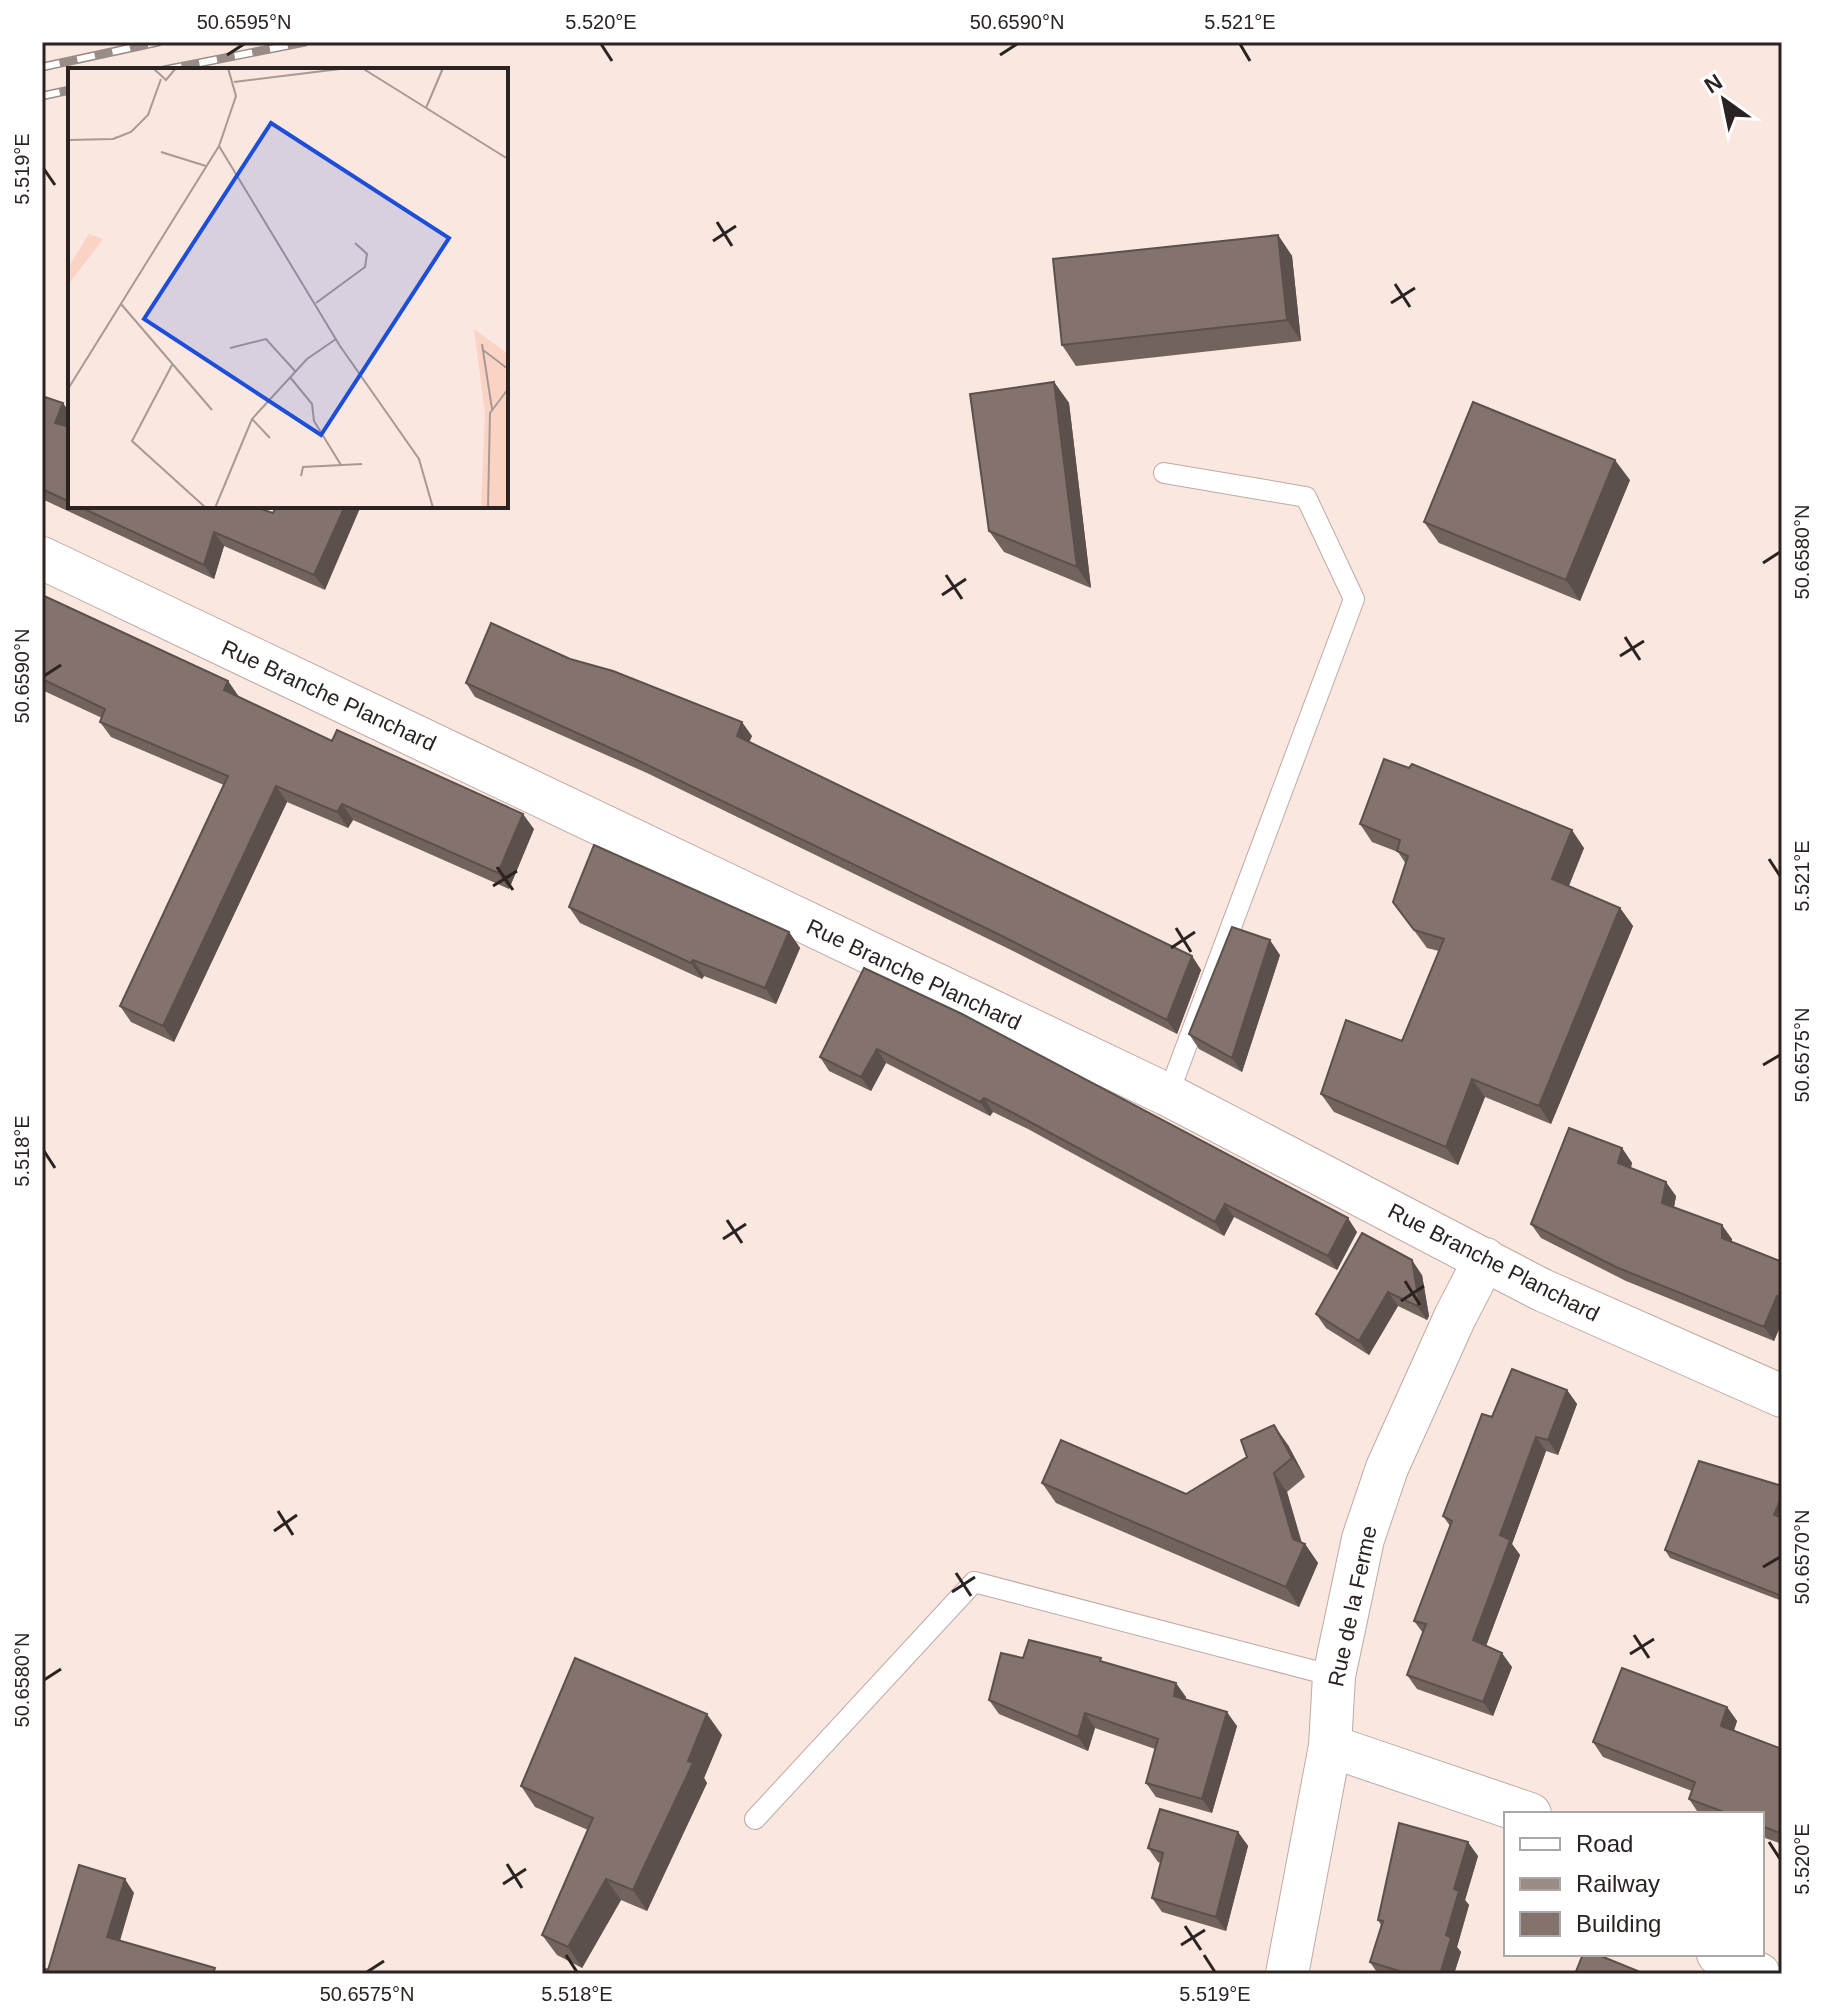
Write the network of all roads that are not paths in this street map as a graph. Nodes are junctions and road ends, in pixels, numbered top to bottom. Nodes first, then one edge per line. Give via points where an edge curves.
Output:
1 (1164, 473) dead end
2 (42, 558) edge
3 (1168, 1095) junction
4 (1485, 1259) junction
5 (1782, 1396) edge
6 (1334, 1676) junction
7 (1330, 1746) junction
8 (1524, 1812) edge
9 (755, 1819) dead end
10 (1722, 1956) edge
11 (1287, 1974) edge
12 (1759, 1974) edge

1 - 3 lane via 1306,497 1354,599
2 - 3 street, Rue Branche Planchard
3 - 4 street, Rue Branche Planchard
4 - 5 street, Rue Branche Planchard via 1542,1290
4 - 6 street, Rue de la Ferme via 1387,1468 1363,1539
6 - 7 street, Rue de la Ferme
6 - 9 lane via 974,1582
7 - 8 street
7 - 11 street, Rue de la Ferme
10 - 12 street

